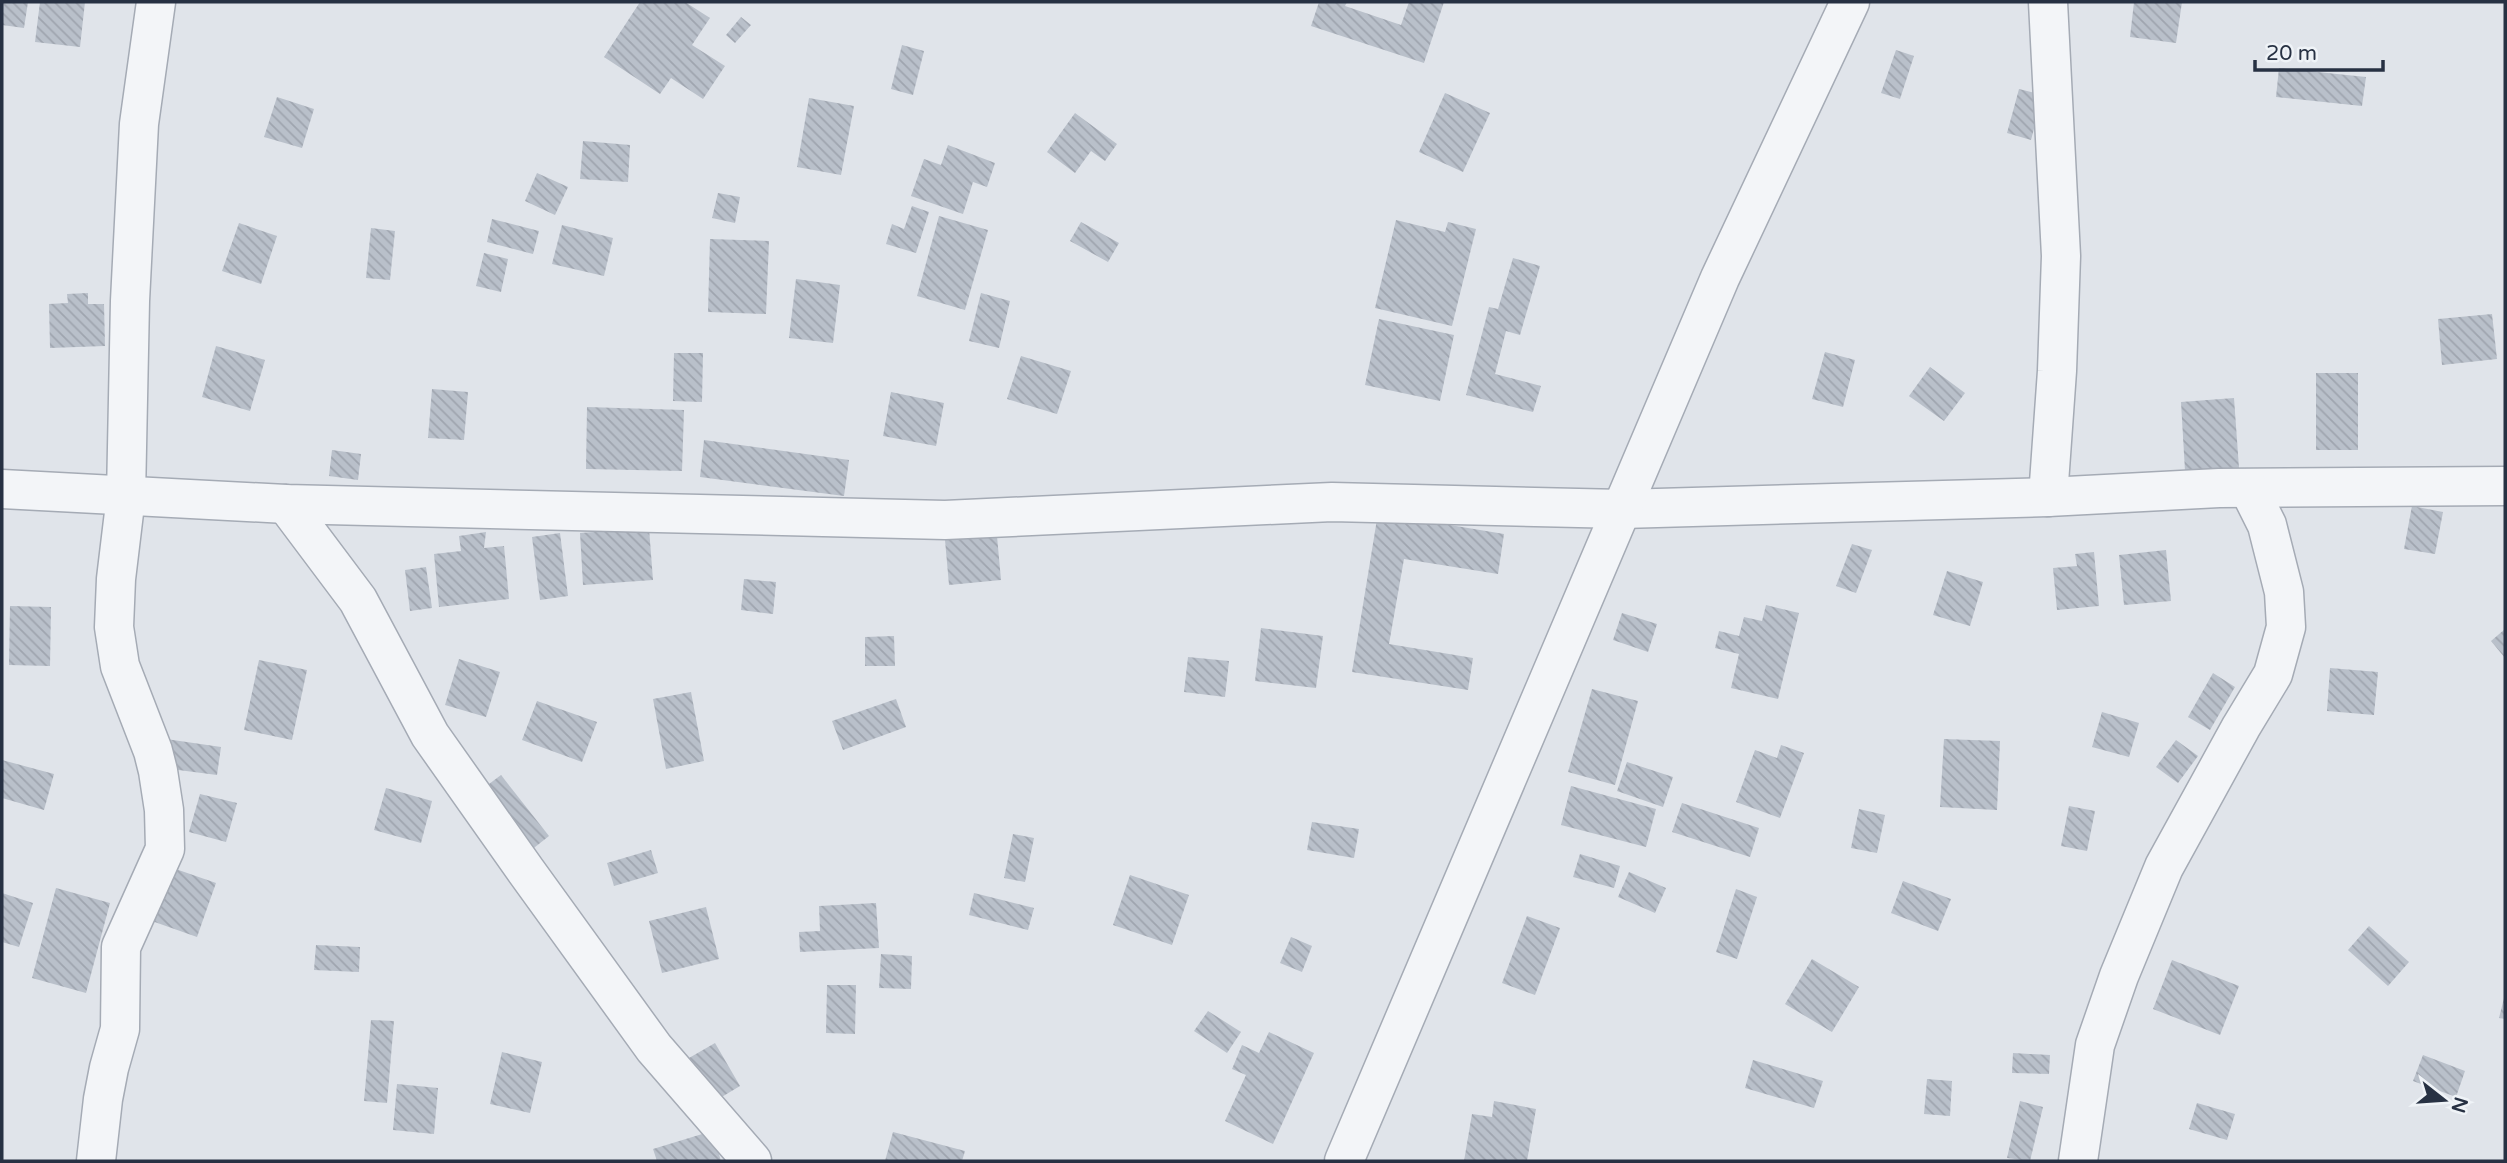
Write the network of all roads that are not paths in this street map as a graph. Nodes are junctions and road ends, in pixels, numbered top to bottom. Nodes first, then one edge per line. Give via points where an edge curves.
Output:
1 (156, 2) edge
2 (1850, 2) edge
3 (2048, 2) edge
4 (2505, 486) edge
5 (2, 489) edge
6 (2249, 489) junction
7 (126, 496) junction
8 (2048, 497) junction
9 (286, 504) junction
10 (1622, 509) junction
11 (1352, 1153) edge
12 (96, 1161) edge
13 (752, 1161) edge
14 (2078, 1161) edge

1 - 7 street via 139,124
2 - 10 street via 1720,278
3 - 8 street via 2061,256
4 - 6 street
5 - 7 street
6 - 8 street
6 - 14 street via 2267,525 2284,592 2286,627 2273,674 2164,867 2119,976 2095,1045
7 - 9 street
7 - 12 street via 114,627 120,666 158,771 165,849 121,947 120,1029 107,1078
8 - 10 street
9 - 10 street via 945,520 1332,502
9 - 13 street via 358,600 430,735 526,871 654,1048
10 - 11 street

